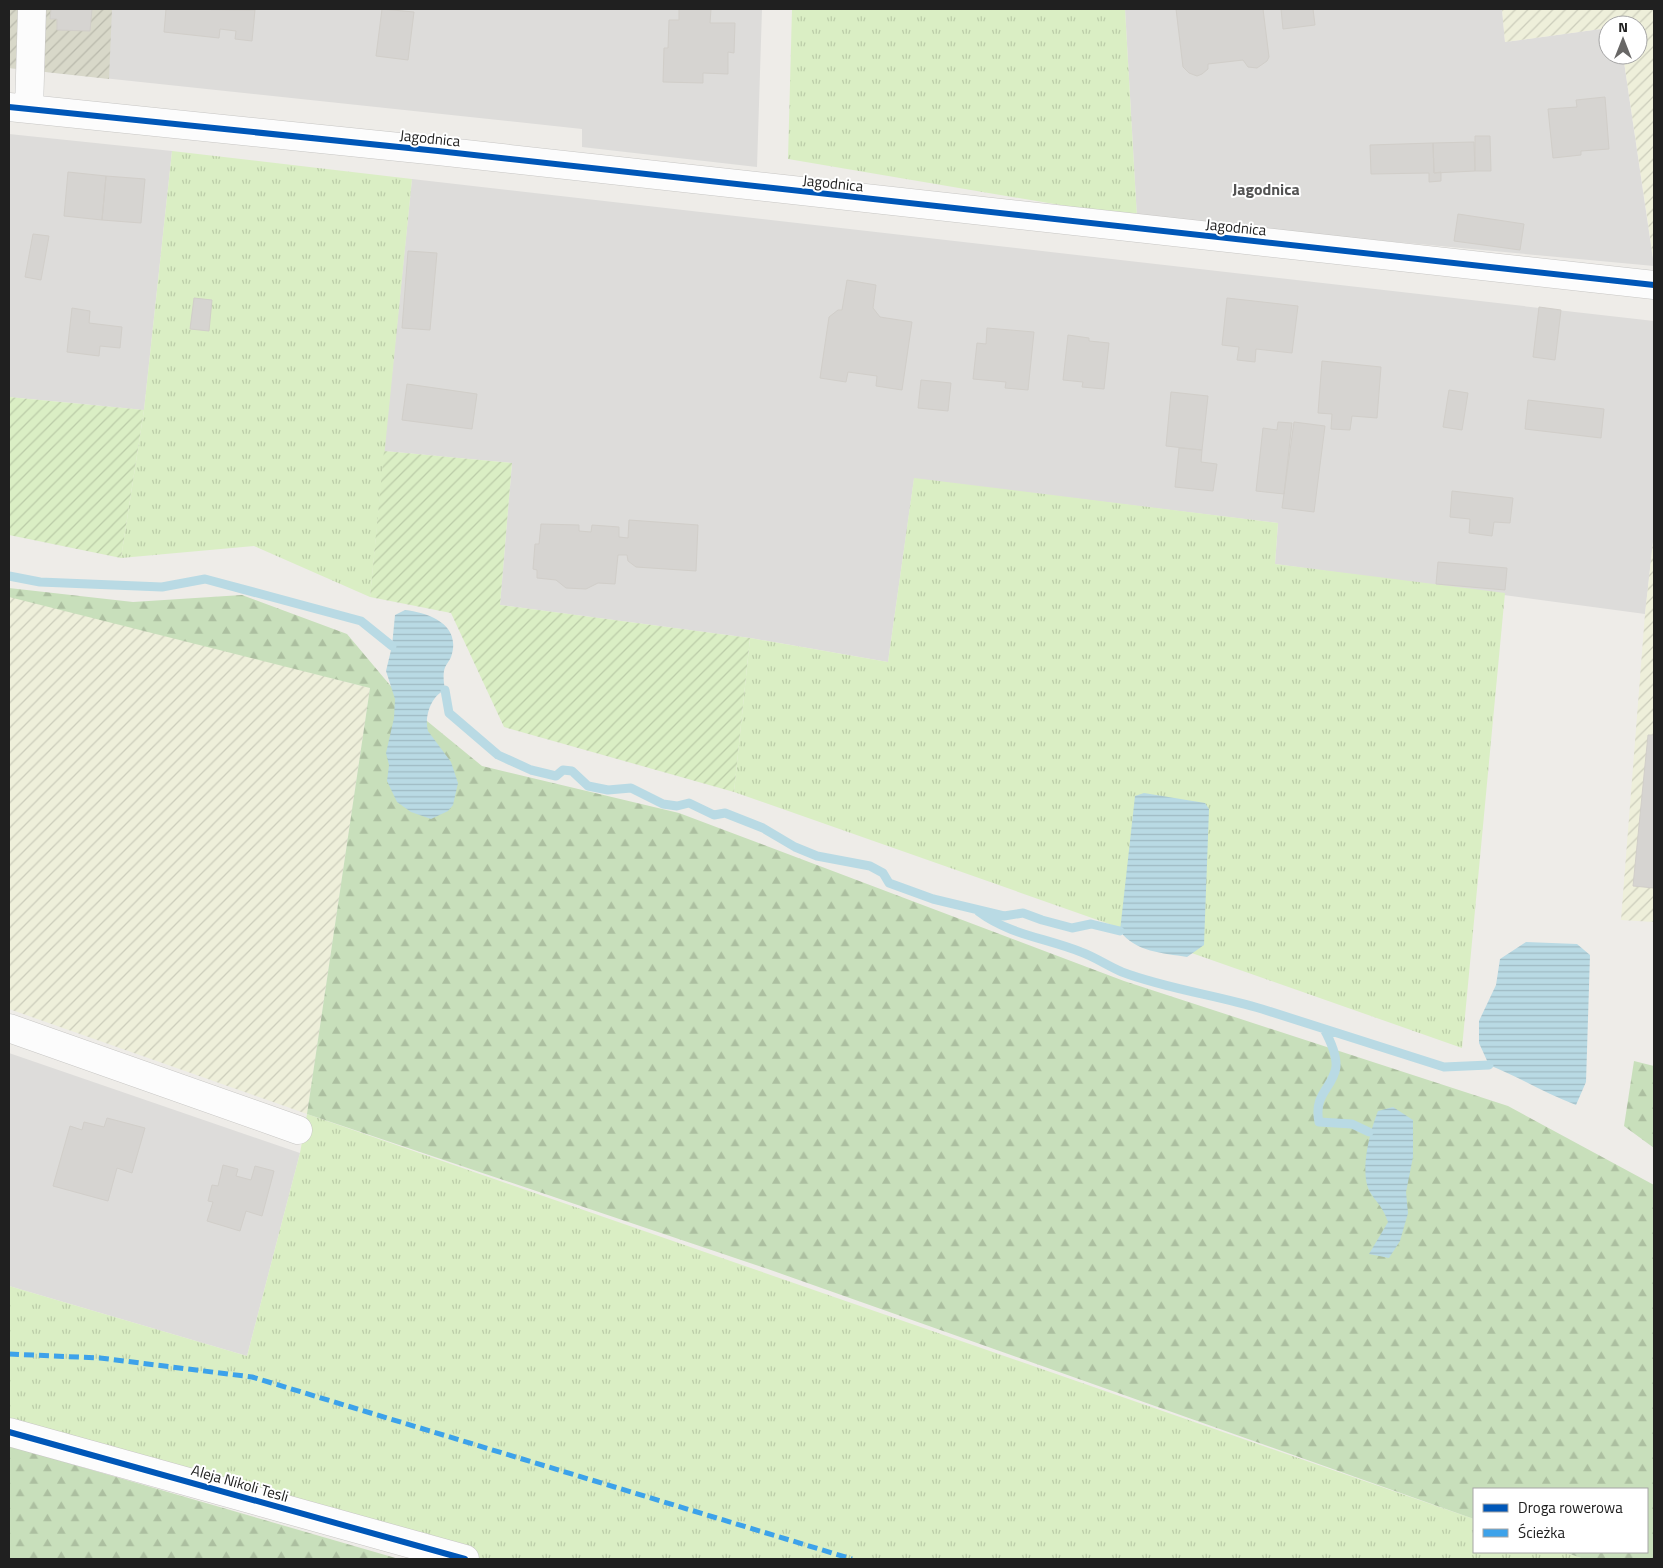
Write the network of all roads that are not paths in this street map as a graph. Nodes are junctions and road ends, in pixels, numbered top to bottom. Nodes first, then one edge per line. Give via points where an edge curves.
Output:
1 (32, 9) edge
2 (19, 108) edge
3 (1654, 286) edge
4 (9, 1028) edge
5 (298, 1130) dead end
6 (9, 1432) edge
7 (465, 1559) edge

1 - 2 street
2 - 3 street, Jagodnica via 447,152
4 - 5 street
6 - 7 street, Aleja Nikoli Tesli

